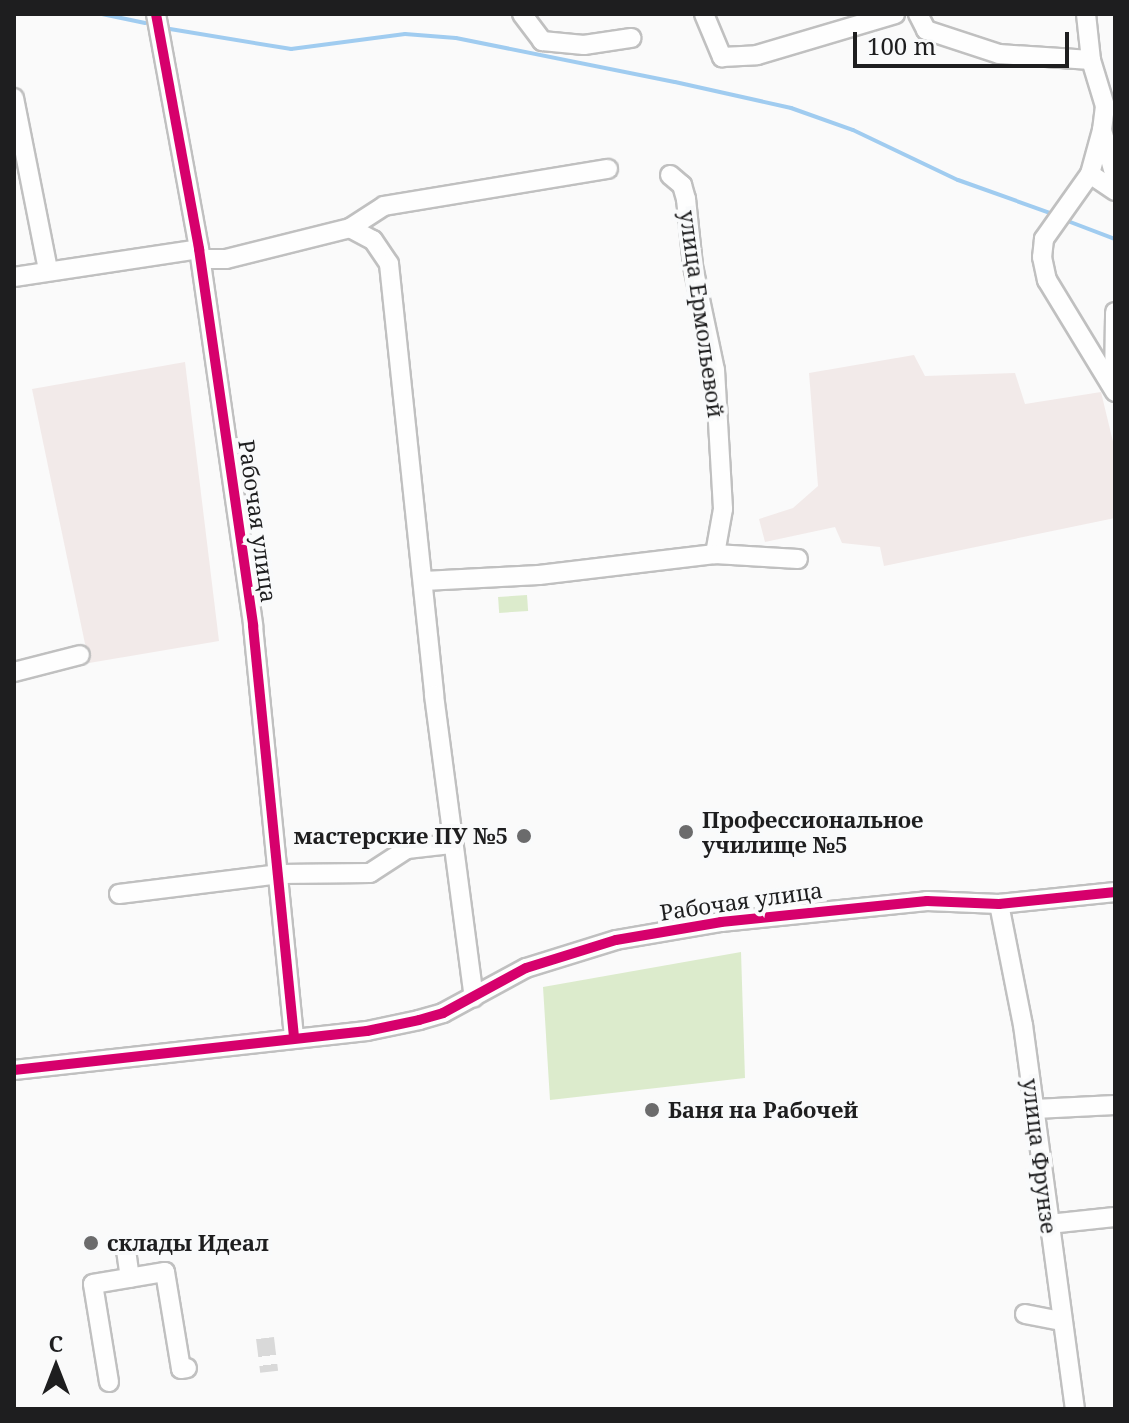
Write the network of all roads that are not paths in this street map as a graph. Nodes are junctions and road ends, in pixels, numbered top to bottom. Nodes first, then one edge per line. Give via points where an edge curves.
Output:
1 (156, 14) edge
2 (522, 14) edge
3 (704, 14) edge
4 (895, 14) edge
5 (918, 14) edge
6 (1086, 14) edge
7 (631, 38) dead end
8 (1091, 60) junction
9 (14, 98) edge
10 (1102, 130) junction
11 (608, 169) dead end
12 (1090, 174) junction
13 (670, 175) dead end
14 (1115, 177) edge
15 (1115, 191) edge
16 (350, 228) junction
17 (200, 254) junction
18 (48, 270) junction
19 (14, 277) edge
20 (1115, 312) edge
21 (1115, 392) edge
22 (715, 554) junction
23 (798, 559) dead end
24 (424, 581) junction
25 (80, 655) dead end
26 (14, 672) edge
27 (451, 844) junction
28 (280, 874) junction
29 (1115, 892) edge
30 (119, 894) dead end
31 (999, 904) junction
32 (474, 997) junction
33 (294, 1036) junction
34 (14, 1070) edge
35 (1115, 1105) edge
36 (1035, 1109) junction
37 (1115, 1217) edge
38 (1049, 1224) junction
39 (126, 1250) dead end
40 (130, 1278) junction
41 (1025, 1314) dead end
42 (1062, 1321) junction
43 (187, 1368) dead end
44 (109, 1382) dead end
45 (1075, 1409) edge

1 - 17 street, Рабочая улица
2 - 7 street via 542,41 584,45
3 - 4 street via 722,57 757,55
5 - 8 street via 926,30 999,54
6 - 8 street
8 - 10 street via 1105,106
9 - 18 street
10 - 12 street
10 - 14 street
11 - 16 street via 384,206
12 - 15 street
12 - 21 street via 1053,226 1042,257 1047,280
13 - 22 street, улица Ермольевой via 682,185 686,199 693,266 715,370 723,509
16 - 17 street via 226,259
16 - 24 street via 373,240 389,264
17 - 18 street
17 - 28 street, Рабочая улица via 253,626
18 - 19 street
20 - 21 street
22 - 23 street
22 - 24 street via 539,575
24 - 27 street
25 - 26 street
27 - 28 street via 407,849 370,873
27 - 32 street
28 - 30 street
28 - 33 street, Рабочая улица
29 - 31 street, Рабочая улица
31 - 32 street, Рабочая улица via 927,901 835,908 616,940 526,968
31 - 36 street, улица Фрунзе
32 - 33 street, Рабочая улица via 419,1020
33 - 34 street, Рабочая улица
35 - 36 street
36 - 38 street, улица Фрунзе
37 - 38 street
38 - 42 street, улица Фрунзе
39 - 40 street
40 - 43 street via 165,1272 181,1369
40 - 44 street via 93,1284
41 - 42 street
42 - 45 street, улица Фрунзе

